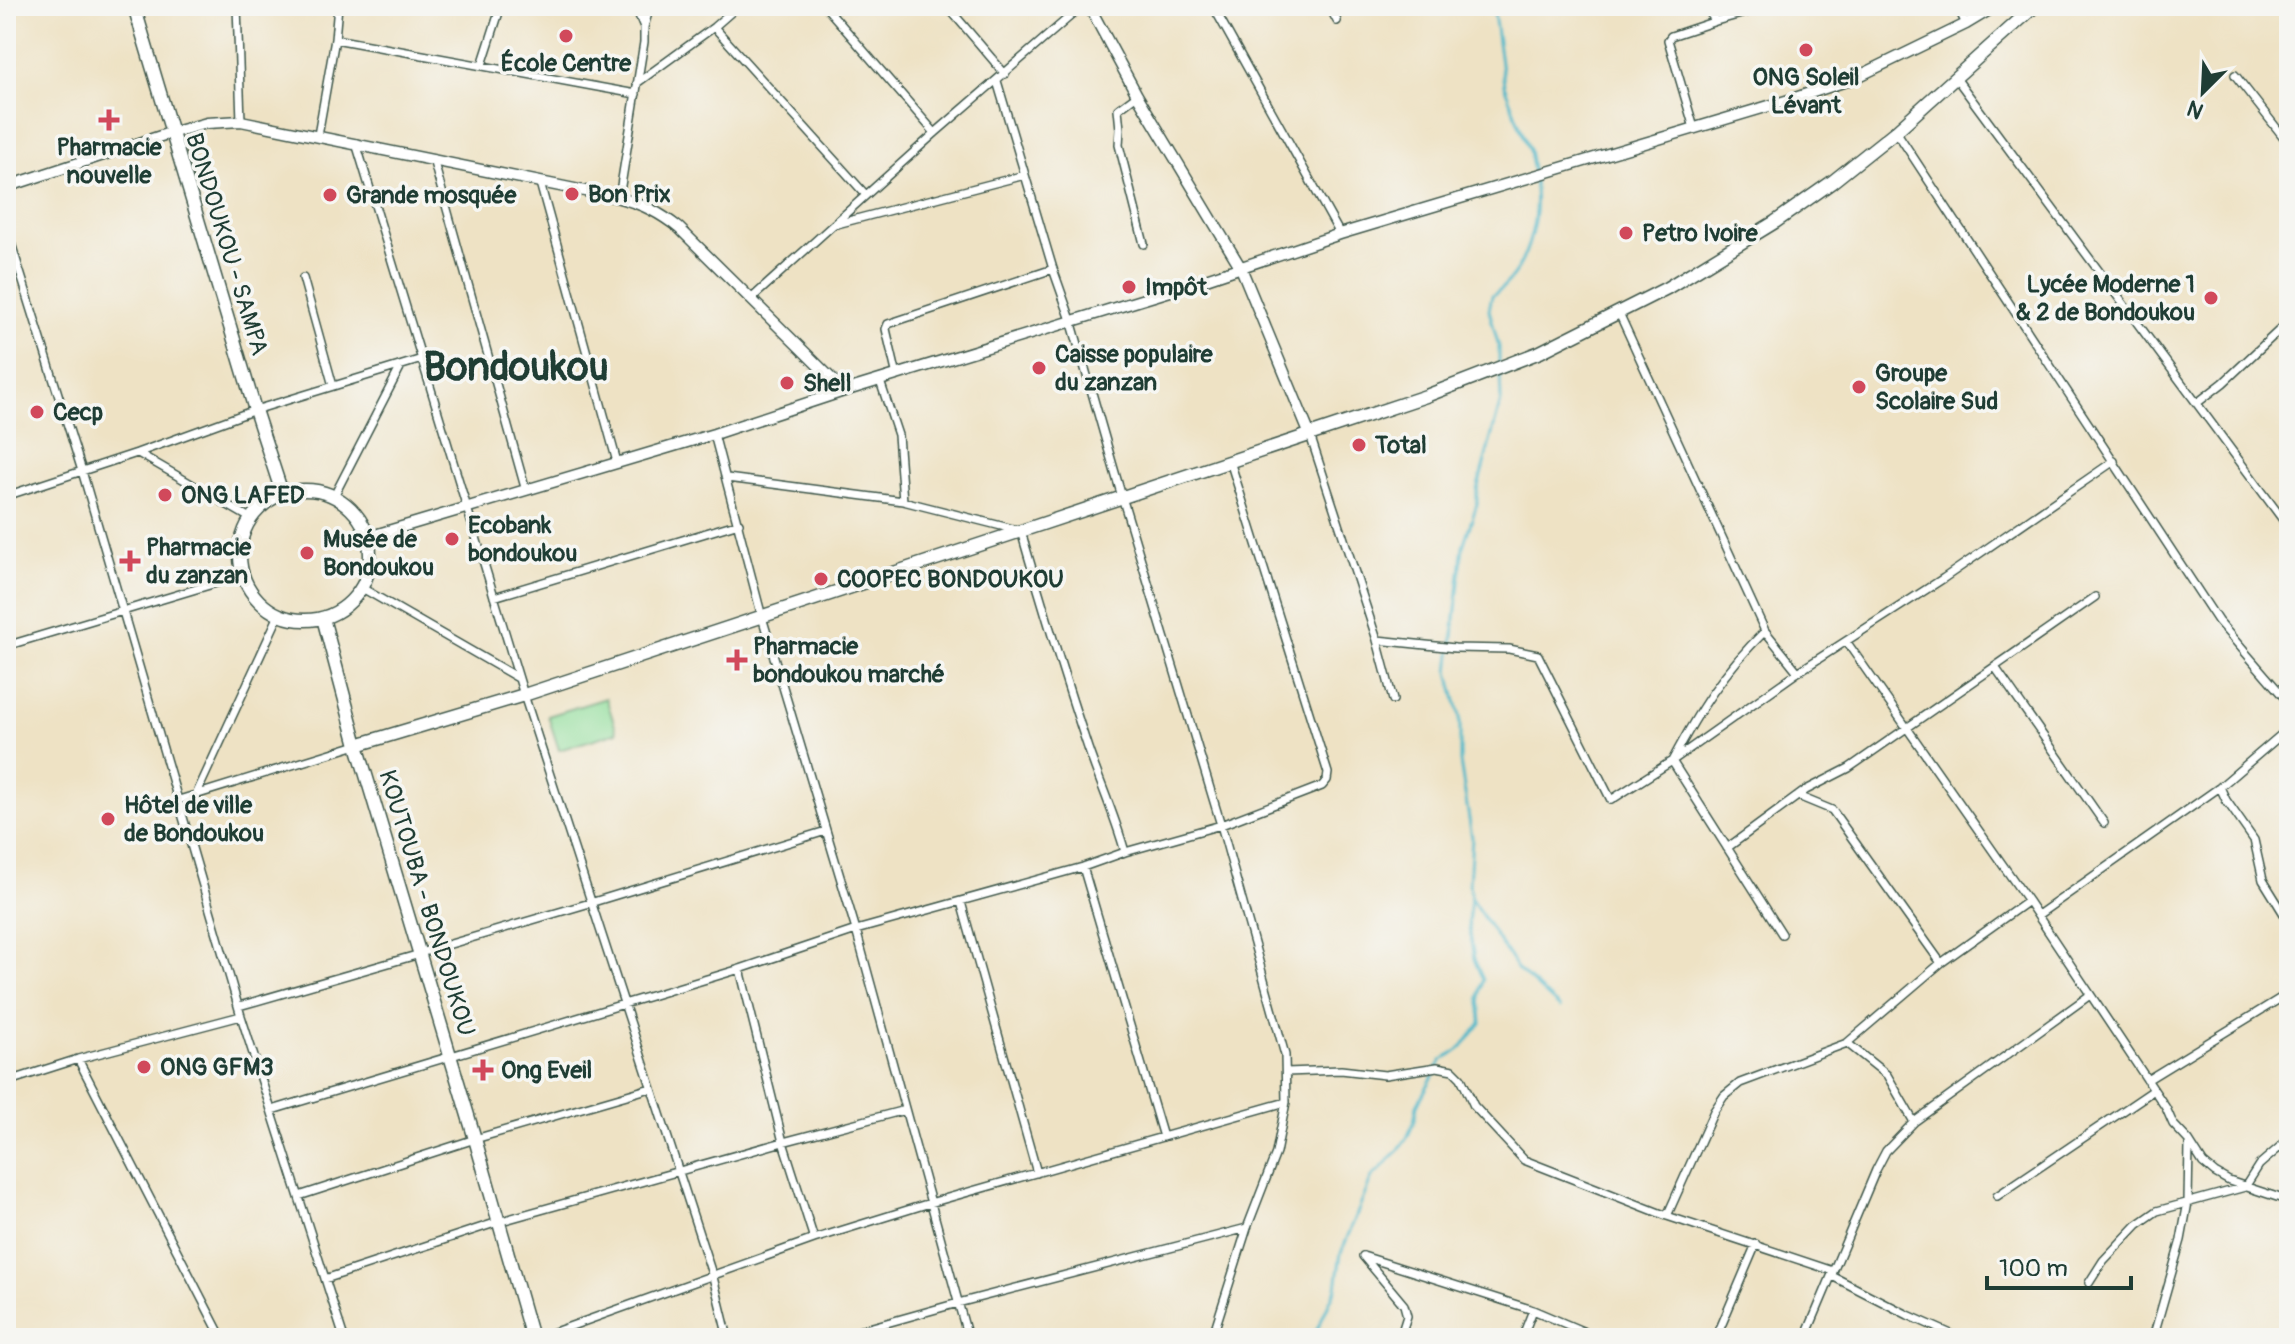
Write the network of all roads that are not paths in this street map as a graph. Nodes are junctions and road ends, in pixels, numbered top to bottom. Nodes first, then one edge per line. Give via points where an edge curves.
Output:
1 (134, 6) edge
2 (237, 6) edge
3 (338, 6) edge
4 (501, 6) edge
5 (635, 6) edge
6 (650, 6) edge
7 (738, 6) edge
8 (825, 6) edge
9 (947, 6) edge
10 (1082, 6) edge
11 (1089, 6) edge
12 (1213, 6) edge
13 (1329, 6) edge
14 (1704, 6) edge
15 (1770, 6) edge
16 (1957, 6) edge
17 (1996, 6) edge
18 (2035, 6) edge
19 (1337, 21) dead end
20 (1716, 21) junction
21 (1966, 24) junction
22 (644, 27) junction
23 (714, 27) junction
24 (335, 39) junction
25 (482, 65) junction
26 (1005, 74) junction
27 (2235, 75) dead end
28 (1956, 78) junction
29 (997, 81) junction
30 (637, 83) junction
31 (636, 94) junction
32 (1137, 95) junction
33 (241, 121) junction
34 (1694, 128) junction
35 (1896, 131) junction
36 (170, 133) junction
37 (935, 133) junction
38 (318, 135) junction
39 (356, 143) junction
40 (2289, 144) edge
41 (433, 159) junction
42 (1025, 175) junction
43 (540, 183) junction
44 (6, 187) edge
45 (866, 195) junction
46 (619, 198) junction
47 (833, 225) junction
48 (6, 227) edge
49 (1340, 234) junction
50 (1144, 244) dead end
51 (1241, 268) junction
52 (1053, 269) junction
53 (303, 278) dead end
54 (752, 298) junction
55 (1619, 313) junction
56 (1071, 320) junction
57 (2289, 321) edge
58 (422, 359) junction
59 (401, 366) junction
60 (897, 376) junction
61 (880, 381) junction
62 (333, 386) junction
63 (844, 391) junction
64 (2197, 403) junction
65 (255, 410) junction
66 (714, 434) junction
67 (1310, 435) junction
68 (137, 453) junction
69 (1230, 460) junction
70 (2114, 461) junction
71 (617, 462) junction
72 (82, 471) junction
73 (727, 478) junction
74 (526, 491) junction
75 (282, 493) junction
76 (6, 496) edge
77 (334, 496) junction
78 (1122, 497) junction
79 (903, 501) junction
80 (468, 508) junction
81 (250, 518) junction
82 (739, 523) junction
83 (2289, 528) edge
84 (1021, 531) junction
85 (368, 537) junction
86 (243, 575) junction
87 (362, 588) junction
88 (494, 597) junction
89 (2095, 597) dead end
90 (123, 611) junction
91 (279, 615) junction
92 (762, 617) junction
93 (323, 618) junction
94 (1765, 631) junction
95 (1377, 640) junction
96 (1846, 641) junction
97 (6, 646) edge
98 (1995, 667) junction
99 (1798, 672) junction
100 (518, 678) junction
101 (524, 695) junction
102 (1393, 700) dead end
103 (2289, 703) edge
104 (1907, 727) junction
105 (2289, 728) edge
106 (357, 745) junction
107 (1672, 761) junction
108 (2220, 787) junction
109 (196, 795) junction
110 (1798, 796) junction
111 (179, 800) junction
112 (2104, 823) dead end
113 (1221, 825) junction
114 (826, 831) junction
115 (1727, 848) junction
116 (1125, 852) junction
117 (1083, 867) junction
118 (2028, 901) junction
119 (961, 902) junction
120 (590, 903) junction
121 (2038, 915) junction
122 (2289, 922) edge
123 (856, 930) junction
124 (1782, 934) dead end
125 (420, 953) junction
126 (1941, 963) junction
127 (740, 969) junction
128 (2289, 993) edge
129 (2090, 995) junction
130 (623, 1004) junction
131 (239, 1006) junction
132 (241, 1016) junction
133 (1847, 1043) junction
134 (451, 1057) junction
135 (78, 1059) junction
136 (1286, 1072) junction
137 (2147, 1080) junction
138 (6, 1082) edge
139 (651, 1088) junction
140 (2154, 1090) junction
141 (1286, 1102) junction
142 (272, 1110) junction
143 (905, 1110) junction
144 (1914, 1122) junction
145 (1163, 1137) junction
146 (475, 1139) junction
147 (2289, 1139) edge
148 (2189, 1141) junction
149 (783, 1142) junction
150 (679, 1173) junction
151 (1037, 1173) junction
152 (2245, 1187) junction
153 (299, 1196) junction
154 (1997, 1196) dead end
155 (2289, 1201) edge
156 (2188, 1202) junction
157 (930, 1203) junction
158 (1667, 1216) junction
159 (498, 1222) junction
160 (1247, 1228) junction
161 (814, 1239) junction
162 (1756, 1244) junction
163 (1832, 1273) junction
164 (713, 1277) junction
165 (325, 1279) junction
166 (2089, 1283) dead end
167 (958, 1303) junction
168 (1533, 1310) junction
169 (222, 1338) edge
170 (344, 1338) edge
171 (535, 1338) edge
172 (728, 1338) edge
173 (833, 1338) edge
174 (968, 1338) edge
175 (1212, 1338) edge
176 (1400, 1338) edge
177 (1522, 1338) edge
178 (1599, 1338) edge
179 (1716, 1338) edge
180 (1805, 1338) edge
181 (1960, 1338) edge
182 (2153, 1338) edge

1 - 36 main road, BONDOUKOU - SAMPA
2 - 33 street
3 - 24 street
4 - 25 street
5 - 22 street
6 - 22 street
7 - 23 street
8 - 37 street
9 - 26 street
10 - 26 street
11 - 32 street
12 - 49 street
13 - 19 street
14 - 20 street
15 - 20 street
16 - 21 street
17 - 21 street
18 - 28 main road
20 - 34 street via 1668,40
21 - 34 street via 1855,78
22 - 30 street
23 - 30 street
23 - 45 street
24 - 25 street
24 - 38 street
25 - 31 street
26 - 29 street
27 - 40 street
28 - 35 main road
28 - 64 street
29 - 37 street
29 - 42 street
30 - 31 street
31 - 46 street
32 - 50 street via 1118,109 1119,145
32 - 51 street
33 - 36 street
33 - 38 street
34 - 49 street
35 - 55 main road via 1775,222
35 - 70 street
36 - 44 street
36 - 65 main road, BONDOUKOU - SAMPA
37 - 45 street
38 - 39 street
39 - 41 street
39 - 58 street
41 - 43 street
41 - 74 street
42 - 47 street
42 - 52 street
43 - 46 street
43 - 71 street
45 - 47 street
46 - 54 street via 661,214
47 - 54 street
48 - 72 street
49 - 51 street
51 - 56 street
51 - 67 street
52 - 56 street
52 - 60 street via 888,324
53 - 62 street
54 - 63 street
55 - 67 main road via 1491,372
55 - 94 street
56 - 60 street
56 - 78 street
57 - 64 street
58 - 59 street
58 - 80 street
59 - 62 street
59 - 77 street
60 - 61 street
61 - 63 street
61 - 79 street via 898,435
62 - 65 street
63 - 66 street
64 - 83 street
65 - 68 street
65 - 75 main road, BONDOUKOU - SAMPA
66 - 71 street
66 - 73 street
67 - 69 main road
67 - 95 street
68 - 72 street
68 - 81 street
69 - 78 main road
69 - 113 street via 1328,773 1322,786
70 - 96 street
70 - 103 street via 2228,635
71 - 74 street
72 - 76 street
72 - 90 street
73 - 79 street
73 - 82 street
74 - 80 street
75 - 77 main road via 309,489
75 - 81 main road
77 - 85 main road via 355,513
78 - 84 main road
78 - 113 street
79 - 84 street
80 - 85 street
80 - 88 street
81 - 86 main road via 240,546
82 - 88 street
82 - 92 street
84 - 92 main road
84 - 116 street via 1053,645
85 - 87 main road via 370,563
86 - 90 street
86 - 91 main road via 256,599
87 - 93 main road via 346,607
87 - 100 street
88 - 100 street
89 - 98 street
90 - 97 street
90 - 111 street
91 - 93 main road
91 - 109 street
92 - 101 main road
92 - 114 street
93 - 106 main road, KOUTOUBA - BONDOUKOU
94 - 99 street
94 - 107 street via 1720,680
95 - 102 street
95 - 107 street via 1538,655 1611,800
96 - 99 street
96 - 104 street
98 - 104 street
98 - 112 street
99 - 107 street
100 - 101 street
101 - 106 main road
101 - 120 street
104 - 110 street
104 - 118 street
105 - 108 street
106 - 109 street
106 - 125 main road, KOUTOUBA - BONDOUKOU
107 - 115 street
108 - 121 street
108 - 122 street via 2254,840 2259,871
109 - 111 street
110 - 115 street
110 - 126 street via 1832,810
111 - 131 street
113 - 116 street
113 - 136 street
114 - 120 street
114 - 123 street
115 - 124 street
116 - 117 street
117 - 119 street
117 - 145 street
118 - 121 street
118 - 126 street
119 - 123 street
119 - 151 street
120 - 125 street
120 - 130 street
121 - 129 street
123 - 127 street
123 - 143 street
125 - 131 street
125 - 134 main road, KOUTOUBA - BONDOUKOU
126 - 133 street
127 - 130 street
127 - 149 street
128 - 137 street
129 - 137 street
129 - 144 street
130 - 134 street
130 - 139 street
131 - 132 street
132 - 135 street
132 - 142 street
133 - 144 street via 1887,1075
133 - 158 street via 1740,1083 1724,1096
134 - 142 street
134 - 146 main road, KOUTOUBA - BONDOUKOU
135 - 138 street
135 - 169 street
136 - 141 street
136 - 158 street via 1385,1075 1437,1067 1453,1070 1474,1106 1519,1157
137 - 140 street
139 - 146 street
139 - 150 street
140 - 148 street
140 - 154 street
141 - 145 street
141 - 160 street via 1276,1153
142 - 153 street
143 - 149 street
143 - 157 street
144 - 163 street via 1886,1151
145 - 151 street
146 - 153 street
146 - 159 main road, KOUTOUBA - BONDOUKOU
147 - 152 street via 2259,1165
148 - 152 street via 2215,1173
148 - 156 street
149 - 150 street
149 - 161 street
150 - 159 street
150 - 164 street
151 - 157 street
152 - 155 street
152 - 156 street
153 - 165 street
156 - 166 street via 2157,1211 2137,1225
156 - 182 street
157 - 161 street
157 - 167 street
158 - 162 street
159 - 165 street
159 - 171 main road, KOUTOUBA - BONDOUKOU
160 - 167 street
160 - 175 street
161 - 164 street
162 - 163 street
162 - 179 street
163 - 180 street
163 - 181 street
164 - 171 street
164 - 172 street
165 - 170 street
167 - 173 street
167 - 174 street
168 - 176 street via 1364,1256 1404,1305 1407,1316
168 - 177 street
168 - 178 street

